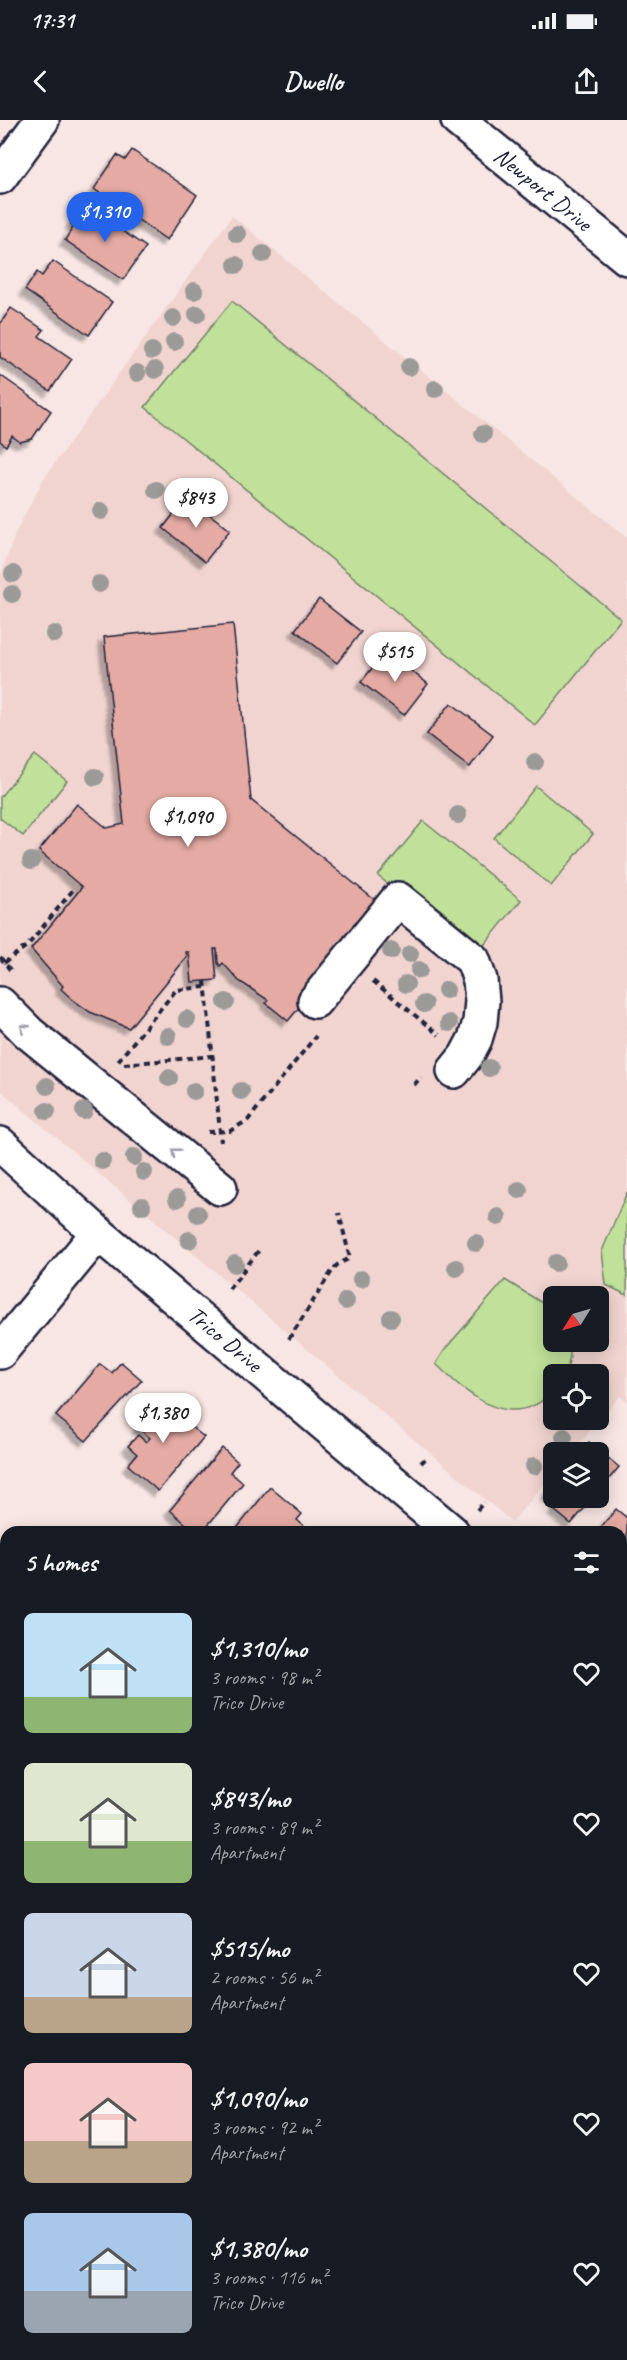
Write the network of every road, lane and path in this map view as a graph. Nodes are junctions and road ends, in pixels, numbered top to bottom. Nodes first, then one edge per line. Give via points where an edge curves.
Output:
1 (42, 120) edge
2 (458, 120) edge
3 (0, 177) edge
4 (627, 258) edge
5 (73, 890) dead end
6 (0, 957) edge
7 (4, 963) junction
8 (365, 975) dead end
9 (205, 981) dead end
10 (206, 987) junction
11 (8, 991) edge
12 (318, 1015) joint
13 (440, 1035) dead end
14 (213, 1056) junction
15 (454, 1071) dead end
16 (200, 1130) dead end
17 (220, 1133) junction
18 (221, 1142) dead end
19 (0, 1144) edge
20 (220, 1188) dead end
21 (339, 1213) dead end
22 (98, 1233) junction
23 (260, 1249) dead end
24 (229, 1288) dead end
25 (289, 1339) dead end
26 (0, 1352) edge
27 (430, 1525) edge

1 - 3 street
2 - 4 street, Newport Drive
5 - 7 path via 28,945
6 - 7 path
7 - 11 path
8 - 13 path
9 - 10 path
10 - 14 path
10 - 14 path via 176,990 115,1065
20 -> 11 street via 29,1033
12 - 15 street via 398,899 473,960 480,980 482,1001 475,1040
12 - 17 path via 248,1120
14 - 17 path
16 - 17 path
17 - 18 path
19 - 22 street, Trico Drive
21 - 25 path via 350,1258 332,1271
22 - 26 street
22 - 27 street, Trico Drive
23 - 24 path

